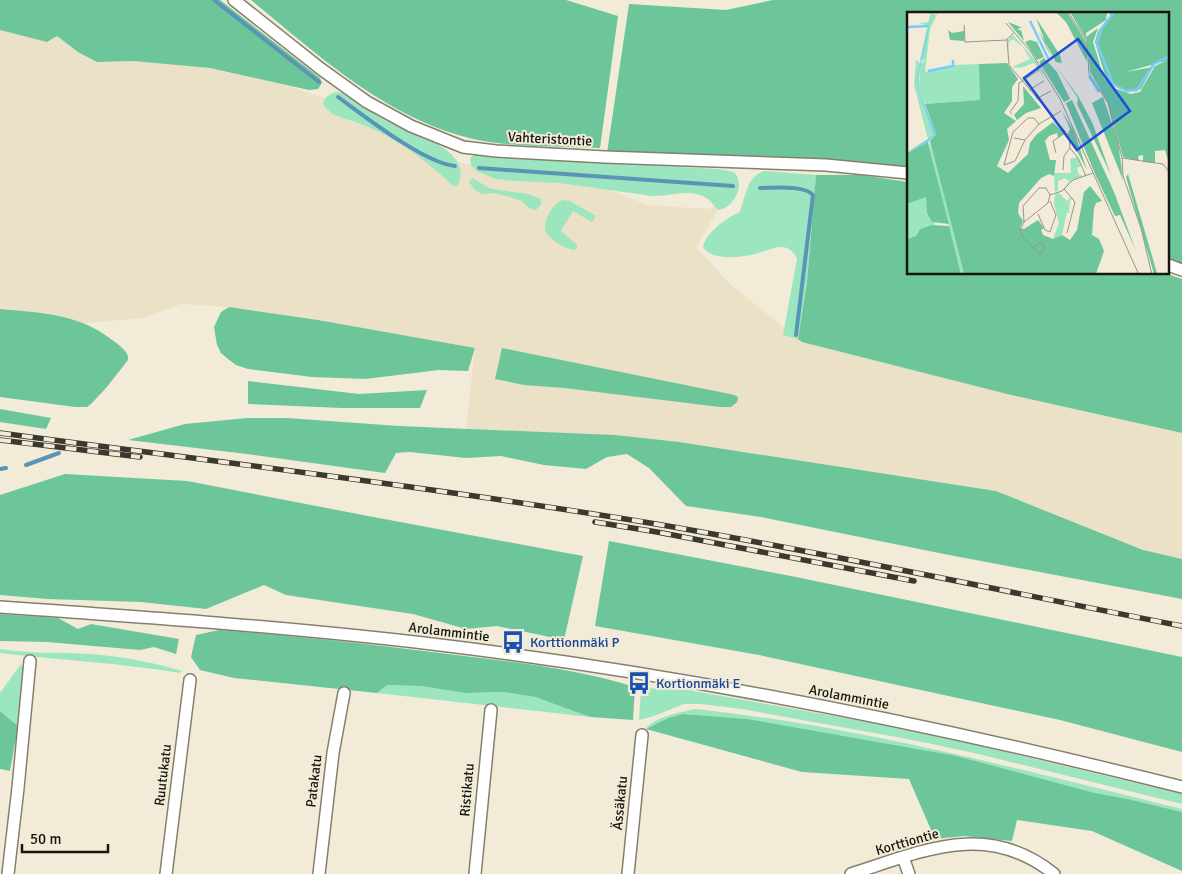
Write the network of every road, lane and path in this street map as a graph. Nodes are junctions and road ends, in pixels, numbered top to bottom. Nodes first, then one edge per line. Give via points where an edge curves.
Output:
1 (234, 0) edge
2 (907, 173) edge
3 (1170, 266) edge
4 (1182, 270) edge
5 (0, 607) edge
6 (30, 661) dead end
7 (190, 680) dead end
8 (344, 693) dead end
9 (492, 710) dead end
10 (642, 735) dead end
11 (1182, 787) edge
12 (903, 857) junction
13 (8, 874) edge
14 (166, 874) edge
15 (319, 874) edge
16 (475, 874) edge
17 (628, 874) edge
18 (851, 874) edge
19 (909, 874) edge
20 (1054, 874) edge

1 - 2 street, Vahteristontie via 367,102 411,126 466,148 826,165
3 - 4 street
5 - 11 street, Arolammintie via 284,629 504,654 886,719
6 - 13 street
7 - 14 street, Ruutukatu
8 - 15 street, Patakatu via 333,753
9 - 16 street, Ristikatu
10 - 17 street, Ässäkatu
12 - 18 street, Korttiontie
12 - 19 street
12 - 20 street, Korttiontie via 935,847 991,844 1022,854

